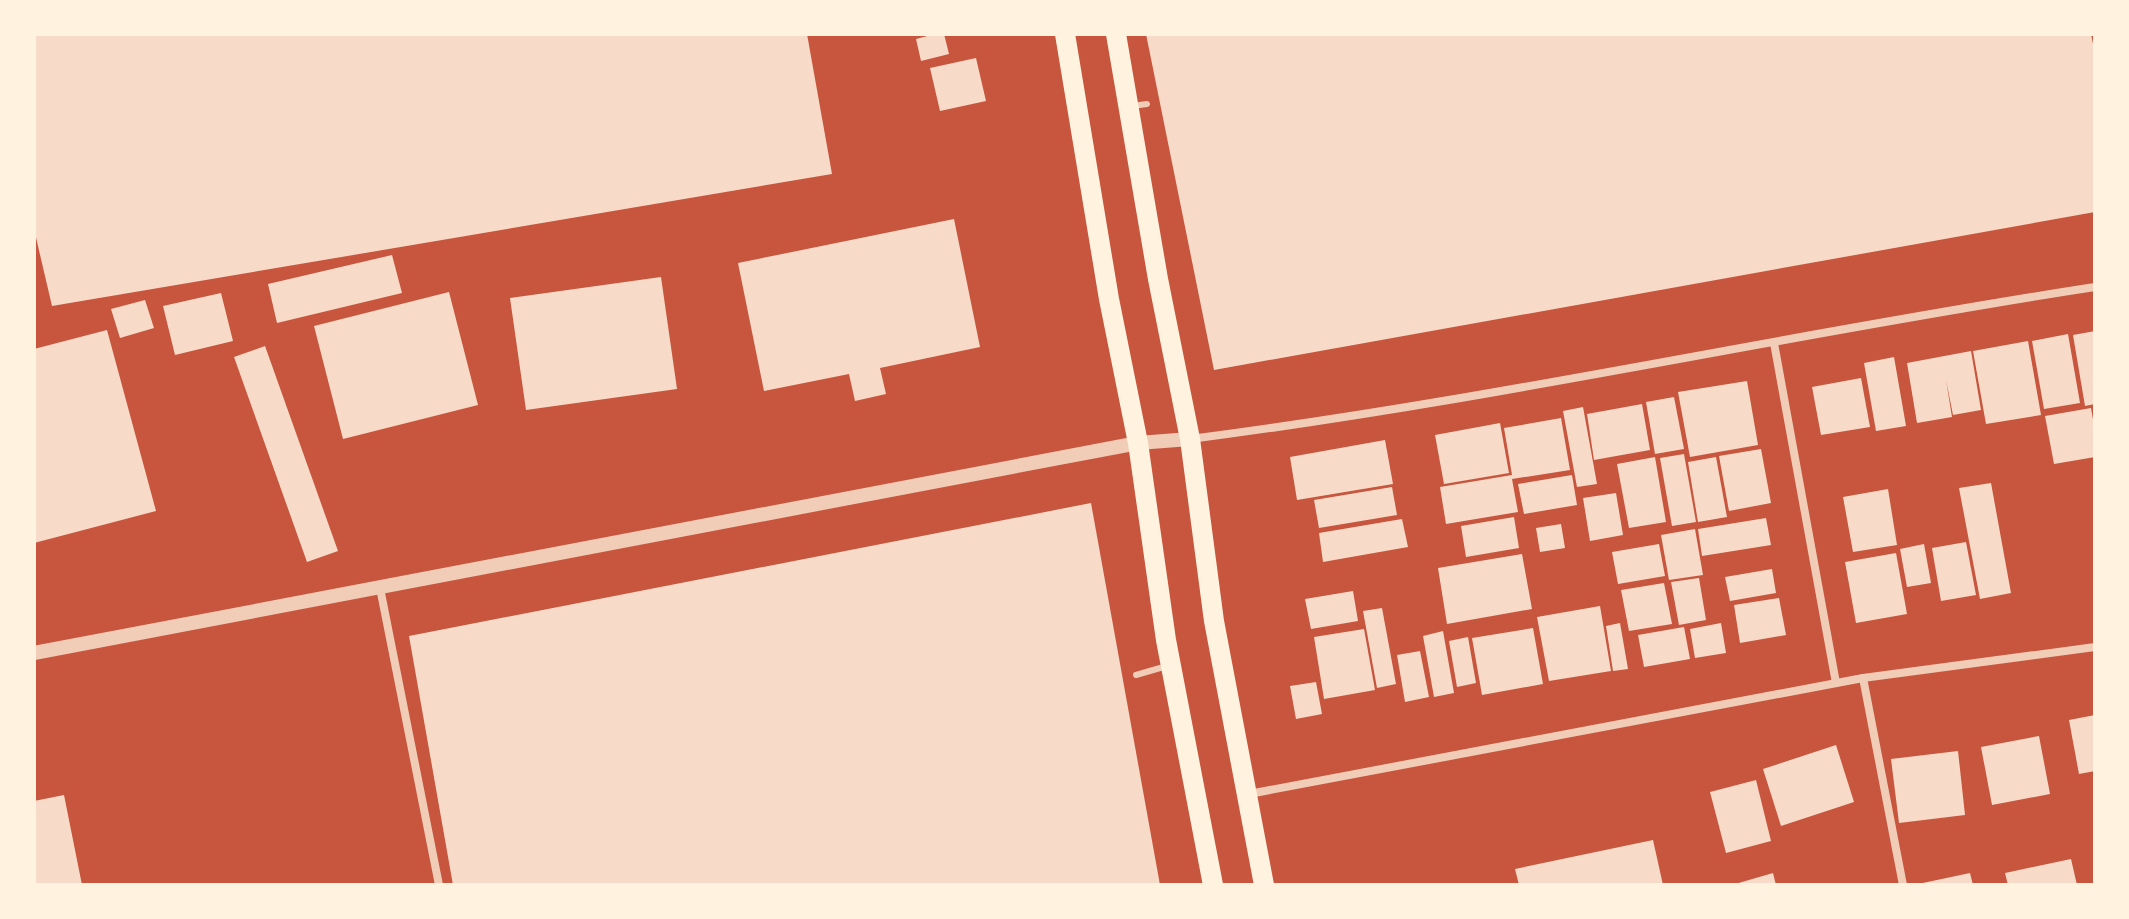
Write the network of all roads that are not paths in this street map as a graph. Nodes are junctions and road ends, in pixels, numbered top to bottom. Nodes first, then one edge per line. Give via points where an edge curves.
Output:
1 (1065, 34) edge
2 (1116, 34) edge
3 (2095, 287) edge
4 (1774, 343) junction
5 (1190, 439) junction
6 (1138, 443) junction
7 (380, 588) junction
8 (2095, 647) edge
9 (34, 653) edge
10 (1171, 665) junction
11 (1136, 675) dead end
12 (1863, 678) junction
13 (1836, 683) junction
14 (1248, 794) junction
15 (439, 885) edge
16 (1213, 885) edge
17 (1264, 885) edge
18 (1903, 885) edge

1 - 6 main road
2 - 5 main road via 1138,105 1158,279
3 - 4 street
4 - 5 street via 1467,398
4 - 13 street
5 - 6 street
5 - 14 main road via 1214,621
6 - 7 street
6 - 10 main road
7 - 9 street
7 - 15 street
8 - 12 street
10 - 11 lane
10 - 16 main road
12 - 13 street
12 - 18 street
13 - 14 street
14 - 17 main road

